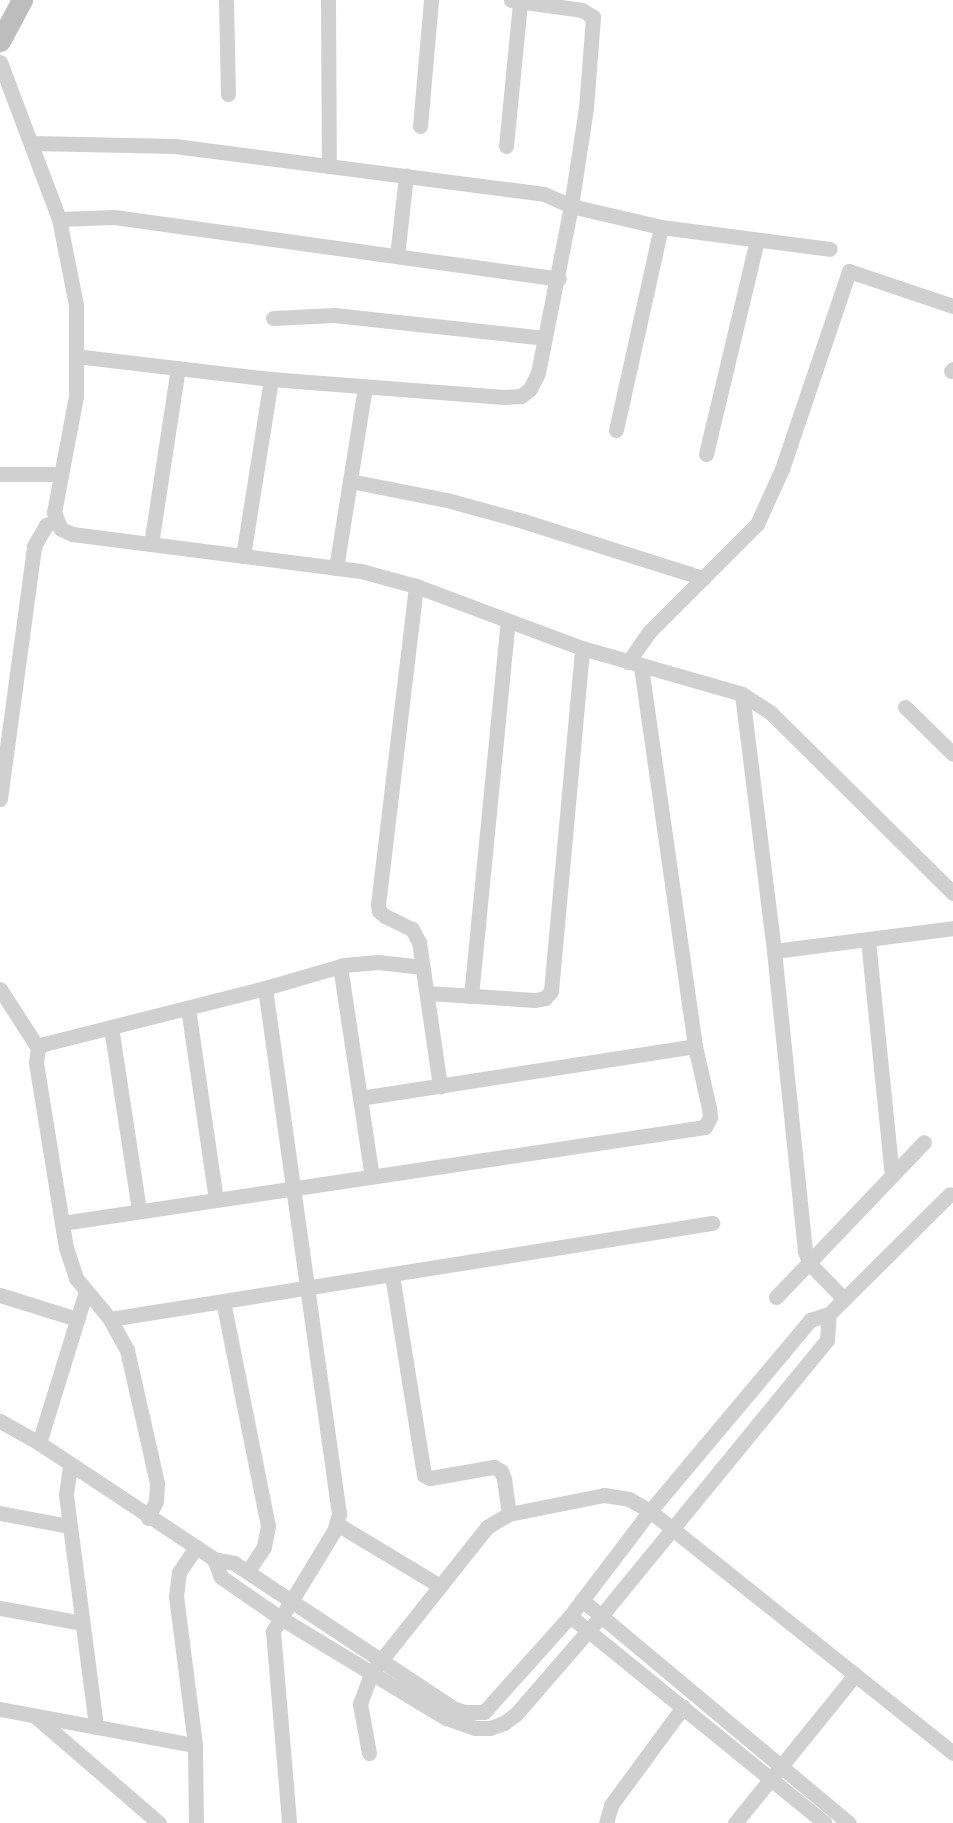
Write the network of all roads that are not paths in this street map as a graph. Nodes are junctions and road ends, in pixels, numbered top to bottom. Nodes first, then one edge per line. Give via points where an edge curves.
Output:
1 (22, 0) edge
2 (226, 0) edge
3 (328, 0) edge
4 (431, 0) edge
5 (515, 1) edge
6 (0, 40) edge
7 (0, 62) edge
8 (228, 94) dead end
9 (420, 126) dead end
10 (32, 143) junction
11 (506, 146) dead end
12 (329, 166) junction
13 (406, 176) junction
14 (571, 206) junction
15 (59, 219) junction
16 (661, 227) junction
17 (757, 240) junction
18 (830, 249) dead end
19 (397, 256) junction
20 (559, 279) junction
21 (953, 306) edge
22 (273, 318) dead end
23 (545, 338) junction
24 (76, 356) junction
25 (178, 368) junction
26 (271, 379) junction
27 (365, 386) junction
28 (616, 430) dead end
29 (706, 454) dead end
30 (0, 474) edge
31 (61, 474) junction
32 (350, 481) junction
33 (56, 521) junction
34 (151, 544) junction
35 (243, 556) junction
36 (336, 568) junction
37 (702, 578) junction
38 (416, 586) junction
39 (508, 622) junction
40 (582, 648) junction
41 (635, 665) junction
42 (742, 694) junction
43 (905, 707) dead end
44 (953, 754) edge
45 (0, 792) edge
46 (953, 893) edge
47 (953, 928) edge
48 (868, 940) junction
49 (774, 952) junction
50 (340, 966) junction
51 (423, 968) junction
52 (265, 988) junction
53 (0, 989) edge
54 (427, 993) junction
55 (471, 996) junction
56 (188, 1008) junction
57 (111, 1027) junction
58 (694, 1046) junction
59 (38, 1048) junction
60 (440, 1086) junction
61 (360, 1098) junction
62 (924, 1142) dead end
63 (892, 1176) junction
64 (372, 1177) junction
65 (293, 1188) junction
66 (950, 1194) dead end
67 (216, 1200) junction
68 (140, 1211) junction
69 (62, 1223) junction
70 (712, 1223) dead end
71 (810, 1264) junction
72 (392, 1275) junction
73 (307, 1288) junction
74 (86, 1291) junction
75 (0, 1295) edge
76 (776, 1298) dead end
77 (844, 1300) junction
78 (224, 1301) junction
79 (829, 1314) junction
80 (77, 1319) junction
81 (110, 1319) junction
82 (0, 1422) edge
83 (39, 1443) junction
84 (70, 1466) junction
85 (650, 1511) junction
86 (0, 1513) edge
87 (509, 1514) junction
88 (148, 1518) junction
89 (337, 1524) junction
90 (69, 1526) junction
91 (672, 1529) junction
92 (196, 1547) junction
93 (214, 1559) junction
94 (247, 1572) junction
95 (440, 1586) junction
96 (291, 1600) junction
97 (582, 1600) junction
98 (0, 1608) edge
99 (570, 1616) junction
100 (601, 1616) junction
101 (279, 1617) junction
102 (82, 1624) junction
103 (589, 1629) junction
104 (381, 1660) junction
105 (371, 1673) junction
106 (855, 1675) junction
107 (684, 1707) junction
108 (0, 1709) edge
109 (34, 1716) junction
110 (475, 1721) junction
111 (96, 1727) junction
112 (195, 1745) junction
113 (369, 1753) dead end
114 (953, 1753) edge
115 (779, 1765) junction
116 (769, 1777) junction
117 (159, 1823) edge
118 (196, 1823) edge
119 (289, 1823) edge
120 (606, 1823) edge
121 (735, 1823) edge
122 (825, 1823) edge
123 (849, 1823) edge

1 - 6 main road
2 - 8 street
3 - 12 street
4 - 9 street
5 - 11 street
5 - 14 street via 582,10 593,18 586,108
7 - 10 street
10 - 12 street via 175,146
10 - 15 street
12 - 13 street
13 - 14 street via 544,194 558,197
13 - 19 street
14 - 16 street
14 - 20 street
15 - 19 street via 114,217
15 - 24 street via 76,305
16 - 17 street
16 - 28 street
17 - 18 street
17 - 29 street
19 - 20 street
20 - 23 street
21 - 37 street via 849,271 782,469 762,514 757,524
22 - 23 street via 334,315
23 - 27 street via 538,373 530,389 521,396
24 - 25 street
24 - 31 street via 76,396
25 - 26 street
25 - 34 street
26 - 27 street
26 - 35 street
27 - 32 street
30 - 31 street
31 - 33 street via 54,512
32 - 36 street
32 - 37 street via 447,500
33 - 34 street via 61,529 72,534
33 - 45 street via 46,525 34,546
34 - 35 street
35 - 36 street
36 - 38 street via 361,571
37 - 41 street via 650,631
38 - 39 street
38 - 51 street via 378,905 385,916 412,928
39 - 40 street
39 - 55 street
40 - 41 street
40 - 55 street via 554,982 545,998 534,1000
41 - 42 street
41 - 58 street
42 - 46 street via 771,713
42 - 49 street
43 - 44 street
47 - 48 street
48 - 49 street
48 - 63 street
49 - 71 street via 804,1241
50 - 51 street via 361,962
50 - 52 street
50 - 61 street
51 - 54 street
52 - 56 street
52 - 65 street
53 - 59 street
54 - 55 street
54 - 60 street
56 - 57 street
56 - 67 street
57 - 59 street
57 - 68 street
58 - 60 street
58 - 64 street via 710,1117 705,1127
59 - 69 street via 36,1062
60 - 61 street
61 - 64 street
62 - 63 street
63 - 71 street
64 - 65 street
65 - 67 street
65 - 73 street
66 - 77 street
67 - 68 street
68 - 69 street
69 - 74 street via 70,1266
70 - 72 street
71 - 76 street
71 - 77 street
72 - 73 street
72 - 87 street via 424,1475 430,1478 494,1467 501,1471 504,1479
73 - 78 street
73 - 89 street via 338,1499
74 - 80 street
74 - 81 street
75 - 80 street
77 - 79 street
78 - 81 street
78 - 94 street via 268,1526 264,1547
79 - 85 street via 810,1320
79 - 91 street via 827,1340
80 - 83 street
81 - 88 street via 127,1350 157,1483 156,1501
82 - 83 street
83 - 84 street
84 - 88 street
84 - 90 street via 66,1495
85 - 87 street via 629,1499 604,1495
85 - 91 street
85 - 97 street
86 - 90 street
87 - 95 street via 487,1527
88 - 92 street
89 - 95 street
89 - 96 street
90 - 102 street
91 - 100 street
91 - 106 street
92 - 93 street
92 - 112 street via 179,1572 176,1596
93 - 94 street via 234,1563
93 - 101 street via 221,1577
94 - 96 street
95 - 104 street
96 - 101 street
96 - 104 street
97 - 99 street
97 - 100 street
98 - 102 street
99 - 103 street
99 - 110 street via 495,1704
100 - 103 street
100 - 115 street
101 - 105 street
101 - 119 street via 273,1631
102 - 111 street
103 - 107 street
103 - 110 street via 516,1714 490,1728
104 - 105 street
104 - 110 street
105 - 110 street via 459,1725
105 - 113 street via 360,1704
106 - 114 street
106 - 115 street
107 - 116 street
107 - 120 street via 611,1805
108 - 109 street
109 - 111 street
109 - 117 street
111 - 112 street
112 - 118 street
115 - 116 street
115 - 123 street
116 - 121 street
116 - 122 street

